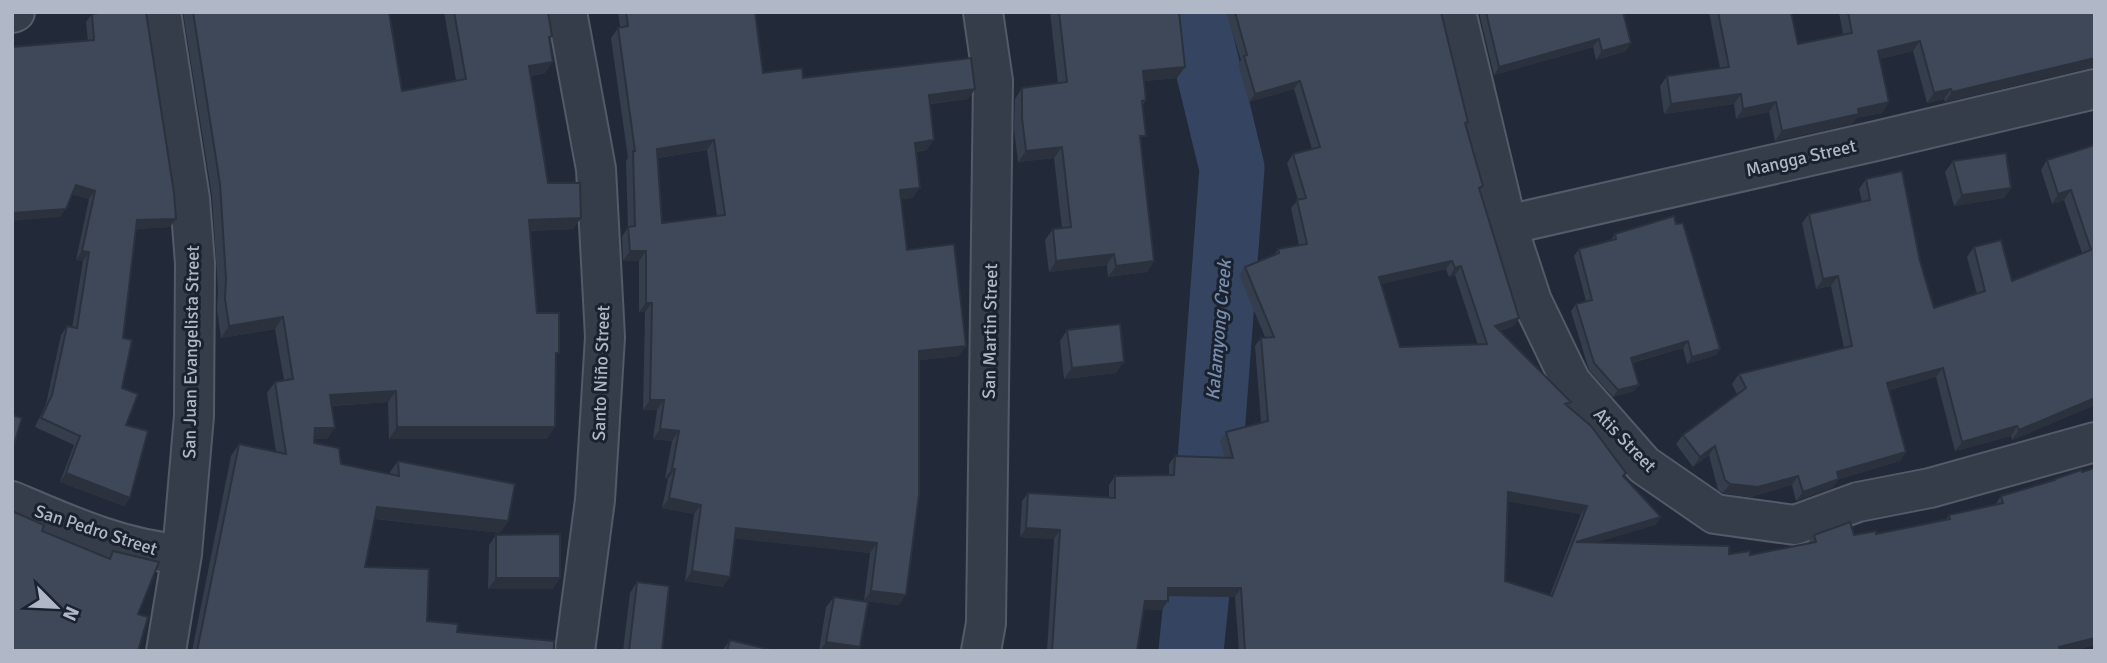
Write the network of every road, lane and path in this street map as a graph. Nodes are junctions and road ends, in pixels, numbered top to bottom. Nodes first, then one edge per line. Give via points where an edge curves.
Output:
1 (161, 12) edge
2 (567, 12) edge
3 (983, 12) edge
4 (1456, 12) edge
5 (2095, 89) edge
6 (1507, 225) junction
7 (2095, 442) edge
8 (12, 501) edge
9 (182, 554) junction
10 (166, 651) edge
11 (575, 651) edge
12 (981, 651) edge

1 - 9 street, San Juan Evangelista Street via 190,199 195,263 194,416
2 - 11 street, Santo Niño Street via 596,169 606,337 595,500
3 - 12 street, San Martin Street via 993,81 986,623
4 - 6 street, Atis Street
5 - 6 street, Mangga Street
6 - 7 street, Atis Street via 1532,301 1571,382 1644,465 1714,514 1795,525 1857,502 1930,488
8 - 9 street, San Pedro Street via 153,552
9 - 10 street, San Juan Evangelista Street

